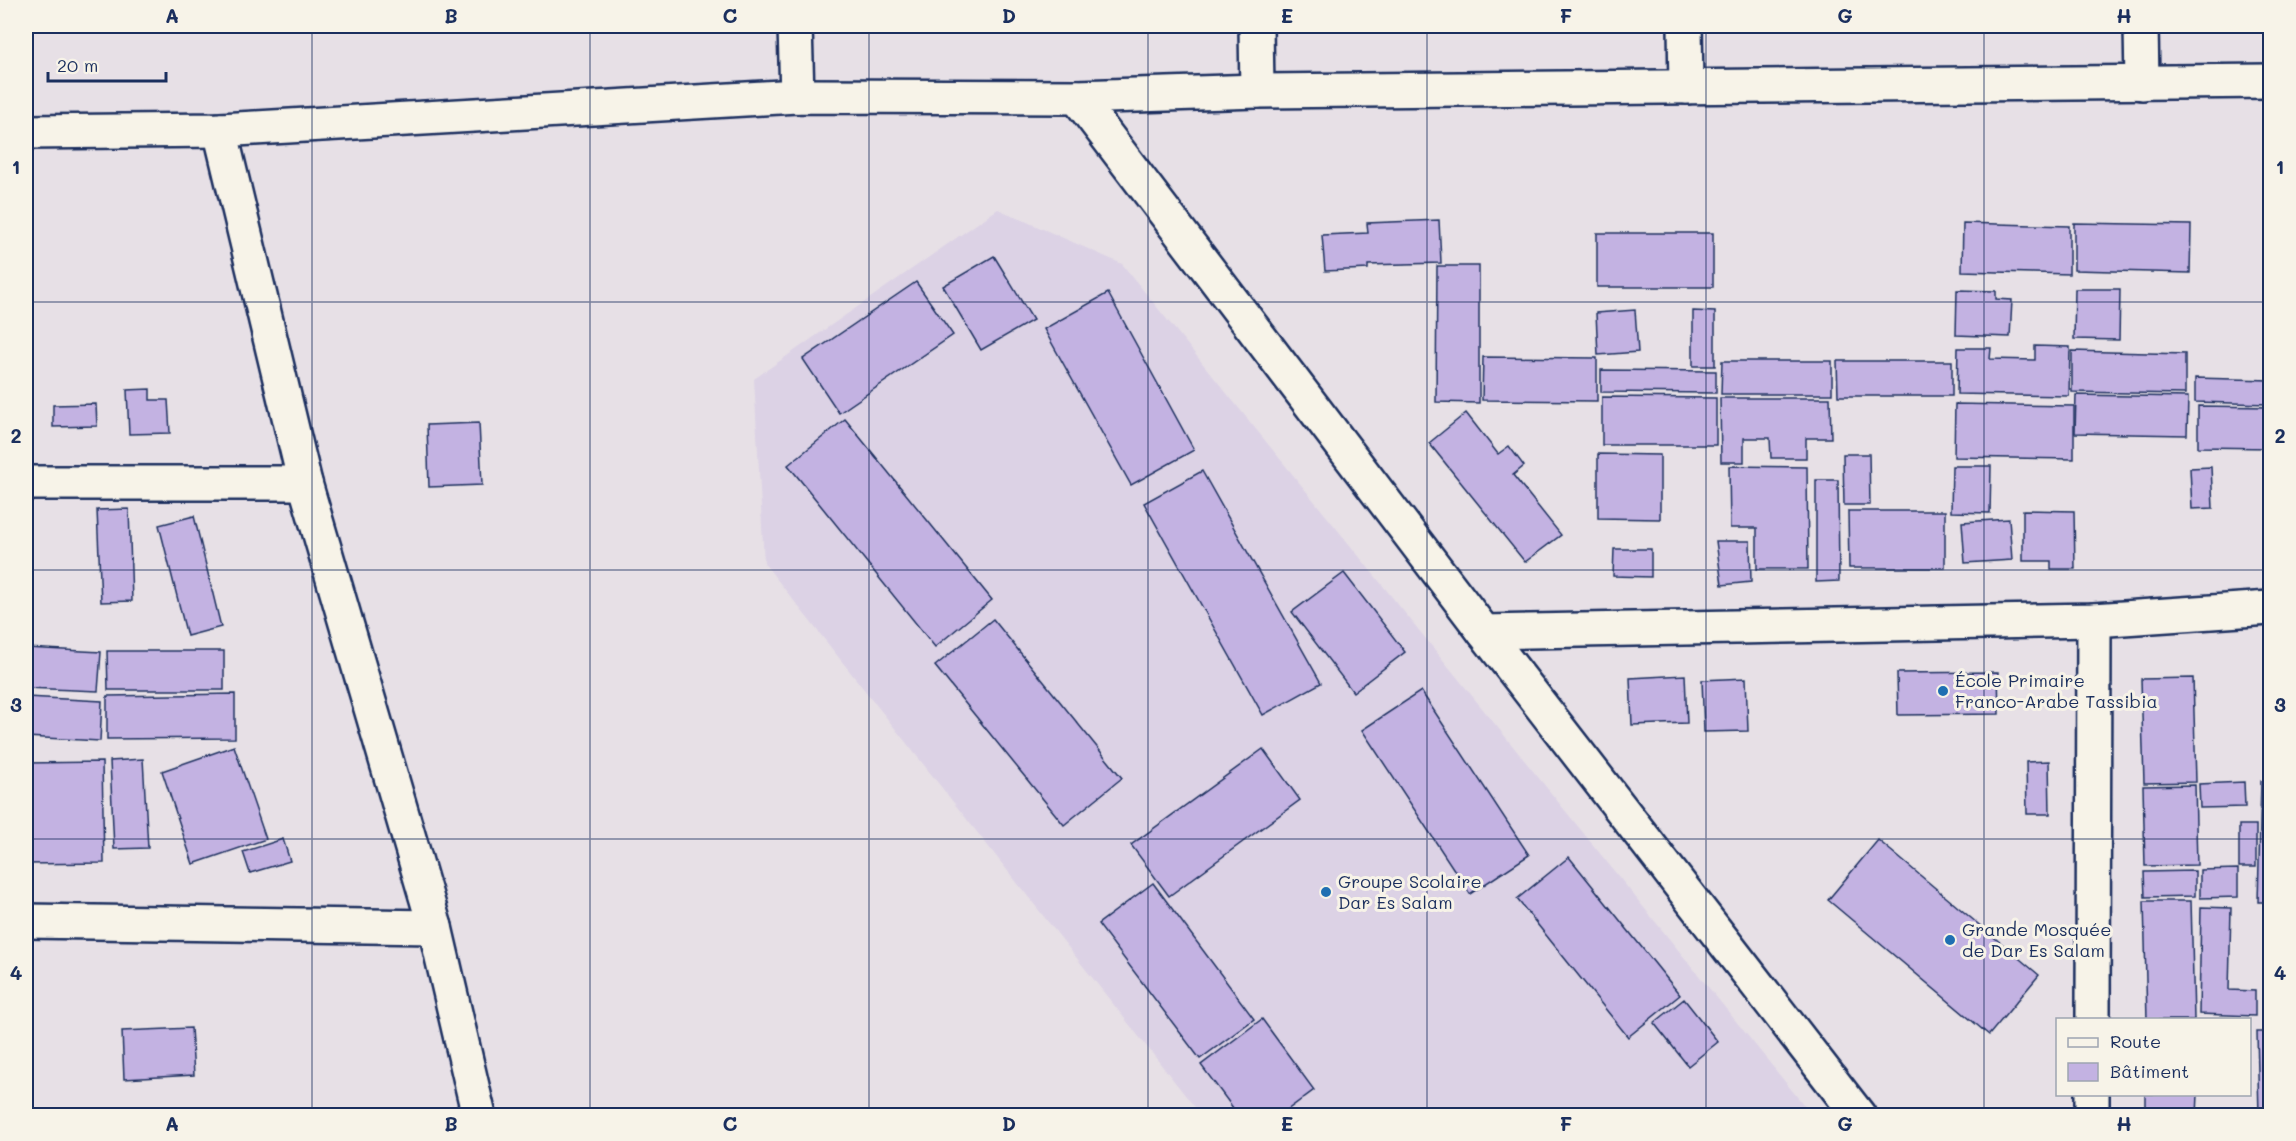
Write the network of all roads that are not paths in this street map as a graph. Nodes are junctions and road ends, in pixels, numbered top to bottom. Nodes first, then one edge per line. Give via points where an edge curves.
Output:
1 (795, 26) edge
2 (1256, 26) edge
3 (1686, 26) edge
4 (2141, 26) edge
5 (2271, 81) edge
6 (2142, 83) junction
7 (1686, 87) junction
8 (1257, 92) junction
9 (796, 96) junction
10 (1077, 97) junction
11 (220, 130) junction
12 (26, 132) edge
13 (26, 483) edge
14 (306, 483) junction
15 (2271, 608) edge
16 (2094, 620) junction
17 (1484, 632) junction
18 (26, 921) edge
19 (435, 927) junction
20 (2093, 1018) edge
21 (2092, 1096) edge
22 (479, 1116) edge
23 (1859, 1116) edge
24 (2092, 1116) edge

1 - 9 street
2 - 8 street
3 - 7 street
4 - 6 street
5 - 6 street
6 - 7 street
7 - 8 street
8 - 10 street
9 - 10 street
9 - 11 street
10 - 17 street
11 - 12 street
11 - 14 street
13 - 14 street
14 - 19 street
15 - 16 street
16 - 17 street
16 - 20 street
17 - 23 street
18 - 19 street
19 - 22 street
21 - 24 street

